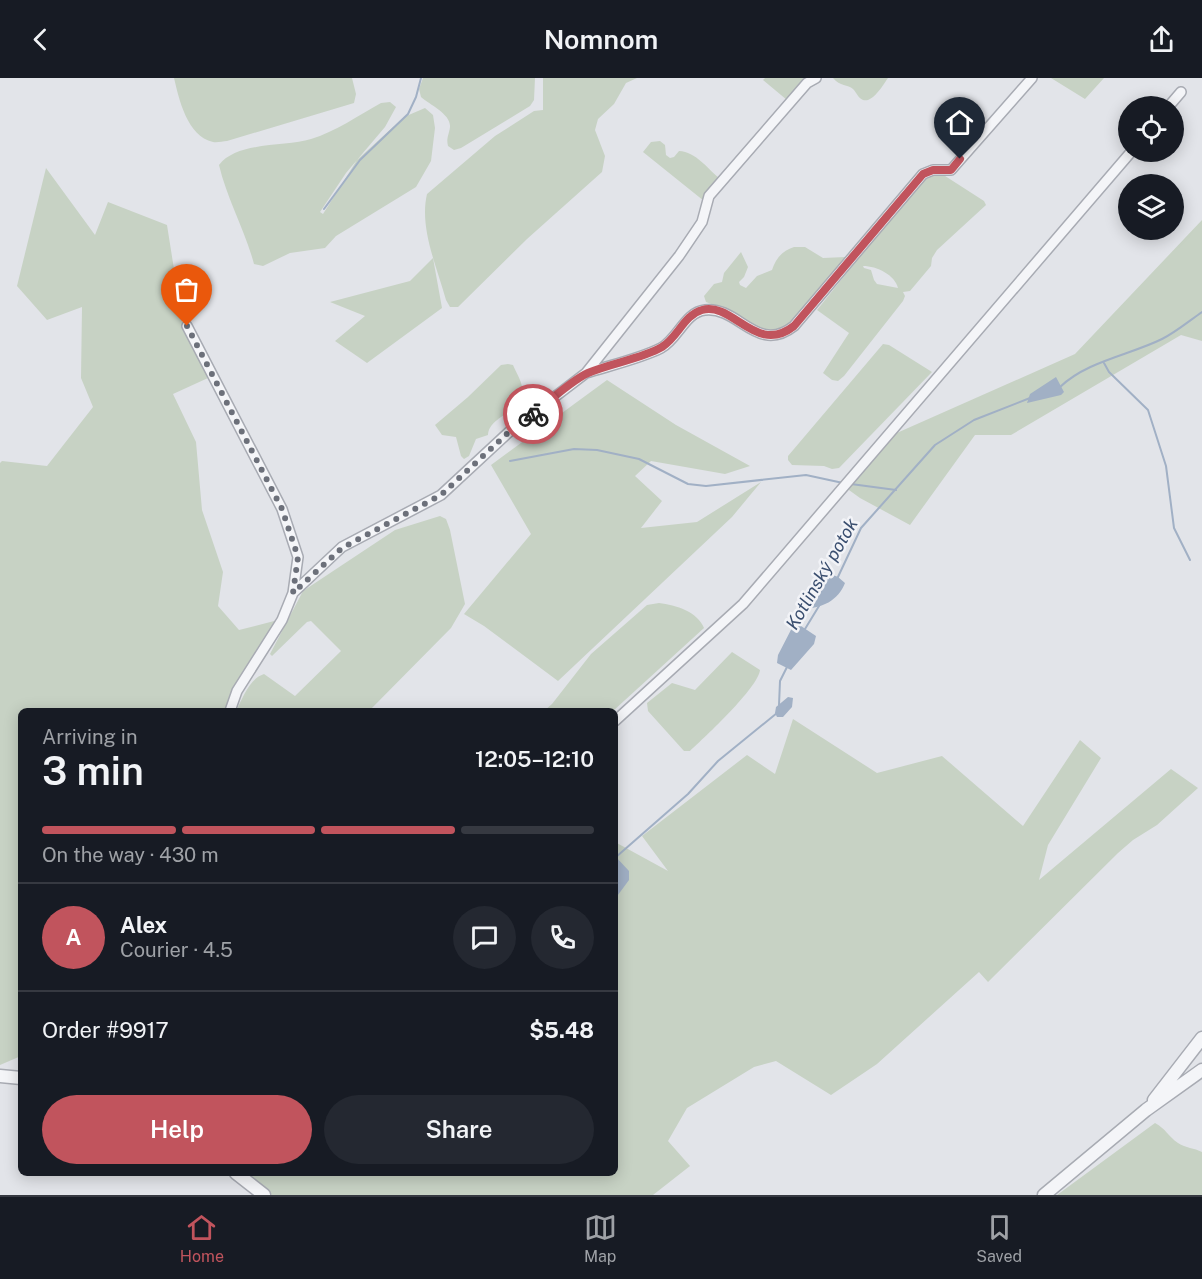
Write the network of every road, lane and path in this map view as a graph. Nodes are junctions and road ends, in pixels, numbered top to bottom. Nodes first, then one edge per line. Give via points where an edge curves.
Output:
1 (816, 78) edge
2 (1032, 78) edge
3 (1181, 92) dead end
4 (1178, 96) edge
5 (1122, 162) edge
6 (187, 326) dead end
7 (586, 373) junction
8 (293, 593) junction
9 (231, 708) edge
10 (618, 719) edge
11 (1202, 1038) edge
12 (1202, 1070) edge
13 (0, 1076) edge
14 (18, 1078) edge
15 (1146, 1110) junction
16 (240, 1176) edge
17 (264, 1195) edge
18 (1044, 1195) edge

1 - 7 street via 709,196 702,222 691,239
2 - 7 street via 951,170 923,174 785,333 763,335 717,311 703,310 688,319 673,339 660,348
3 - 4 street
5 - 10 street via 742,604
6 - 8 street via 282,509 298,557
7 - 8 street via 510,431 441,495 342,548
8 - 9 street via 282,620 237,691
11 - 15 street
12 - 15 street
13 - 14 street
15 - 18 street
16 - 17 street

